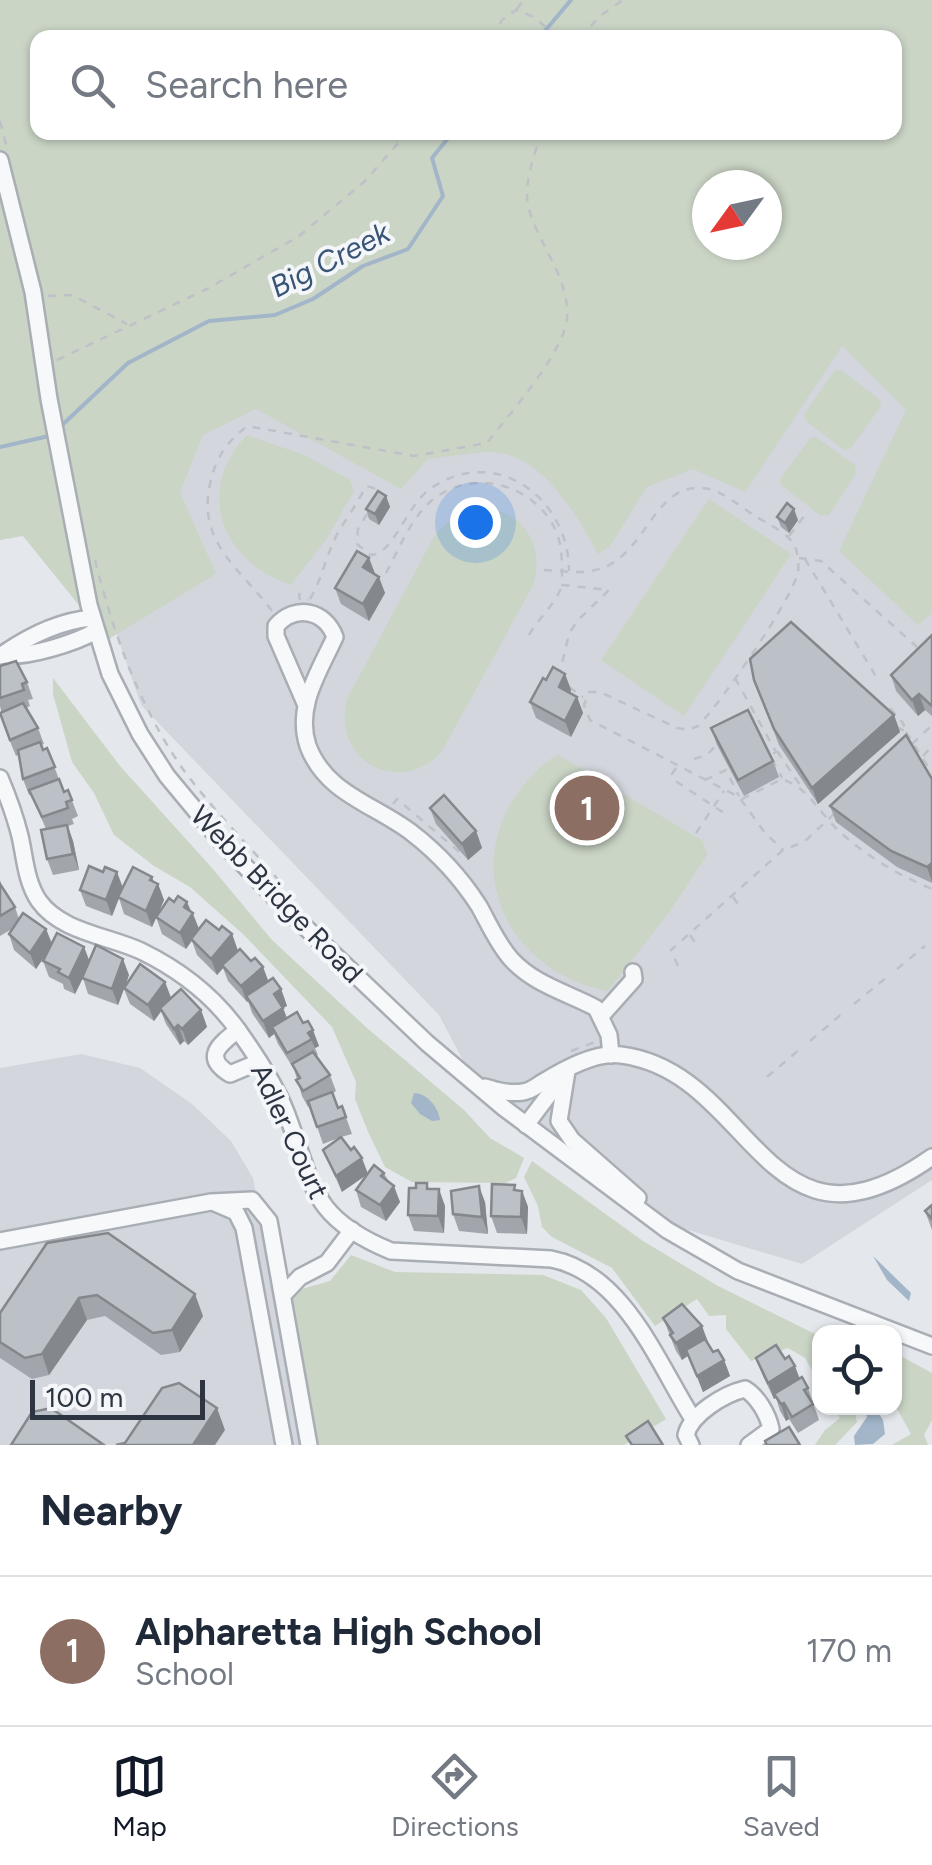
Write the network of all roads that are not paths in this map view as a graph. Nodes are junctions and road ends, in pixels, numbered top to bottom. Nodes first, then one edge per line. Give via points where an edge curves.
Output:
1 (5, 160) edge
2 (94, 624) junction
3 (2, 656) edge
4 (305, 703) junction
5 (0, 778) edge
6 (632, 972) dead end
7 (601, 1016) junction
8 (238, 1030) junction
9 (611, 1055) junction
10 (258, 1062) junction
11 (568, 1071) junction
12 (476, 1085) junction
13 (526, 1125) junction
14 (932, 1157) edge
15 (211, 1202) junction
16 (352, 1230) junction
17 (667, 1230) junction
18 (0, 1241) edge
19 (281, 1273) junction
20 (300, 1277) junction
21 (284, 1294) junction
22 (932, 1346) edge
23 (692, 1419) junction
24 (284, 1445) edge
25 (310, 1445) edge
26 (691, 1445) edge
27 (749, 1445) edge

1 - 2 street, Webb Bridge Road
2 - 3 street via 72,620
2 - 12 street, Webb Bridge Road via 140,734 191,806 282,906
4 - 4 street via 335,638 330,623 302,613 285,616 276,636
4 - 7 street via 306,742 327,780 387,815 443,860 525,972
5 - 8 street, Adler Court via 30,884 48,911 172,968
6 - 7 street via 634,979
7 - 9 street
8 - 10 street, Adler Court
8 - 10 street via 218,1047 218,1063 230,1074
9 - 11 street
9 - 14 street via 640,1060 682,1081 800,1187 826,1193 874,1188
10 - 16 street, Adler Court via 286,1112 315,1195
11 - 12 street via 527,1092
11 - 13 street
11 - 17 street via 560,1121
12 - 13 street, Webb Bridge Road
13 - 17 street, Webb Bridge Road
15 - 18 street
15 - 19 street via 252,1200 269,1221
15 - 24 street via 236,1212 244,1228
16 - 20 street via 327,1263
16 - 23 street, Adler Court via 404,1253 551,1259 590,1274 618,1298
17 - 22 street, Webb Bridge Road via 738,1271
19 - 20 street
19 - 21 street
20 - 21 street
21 - 25 street
23 - 26 street via 686,1435
23 - 27 street via 748,1390 771,1429

